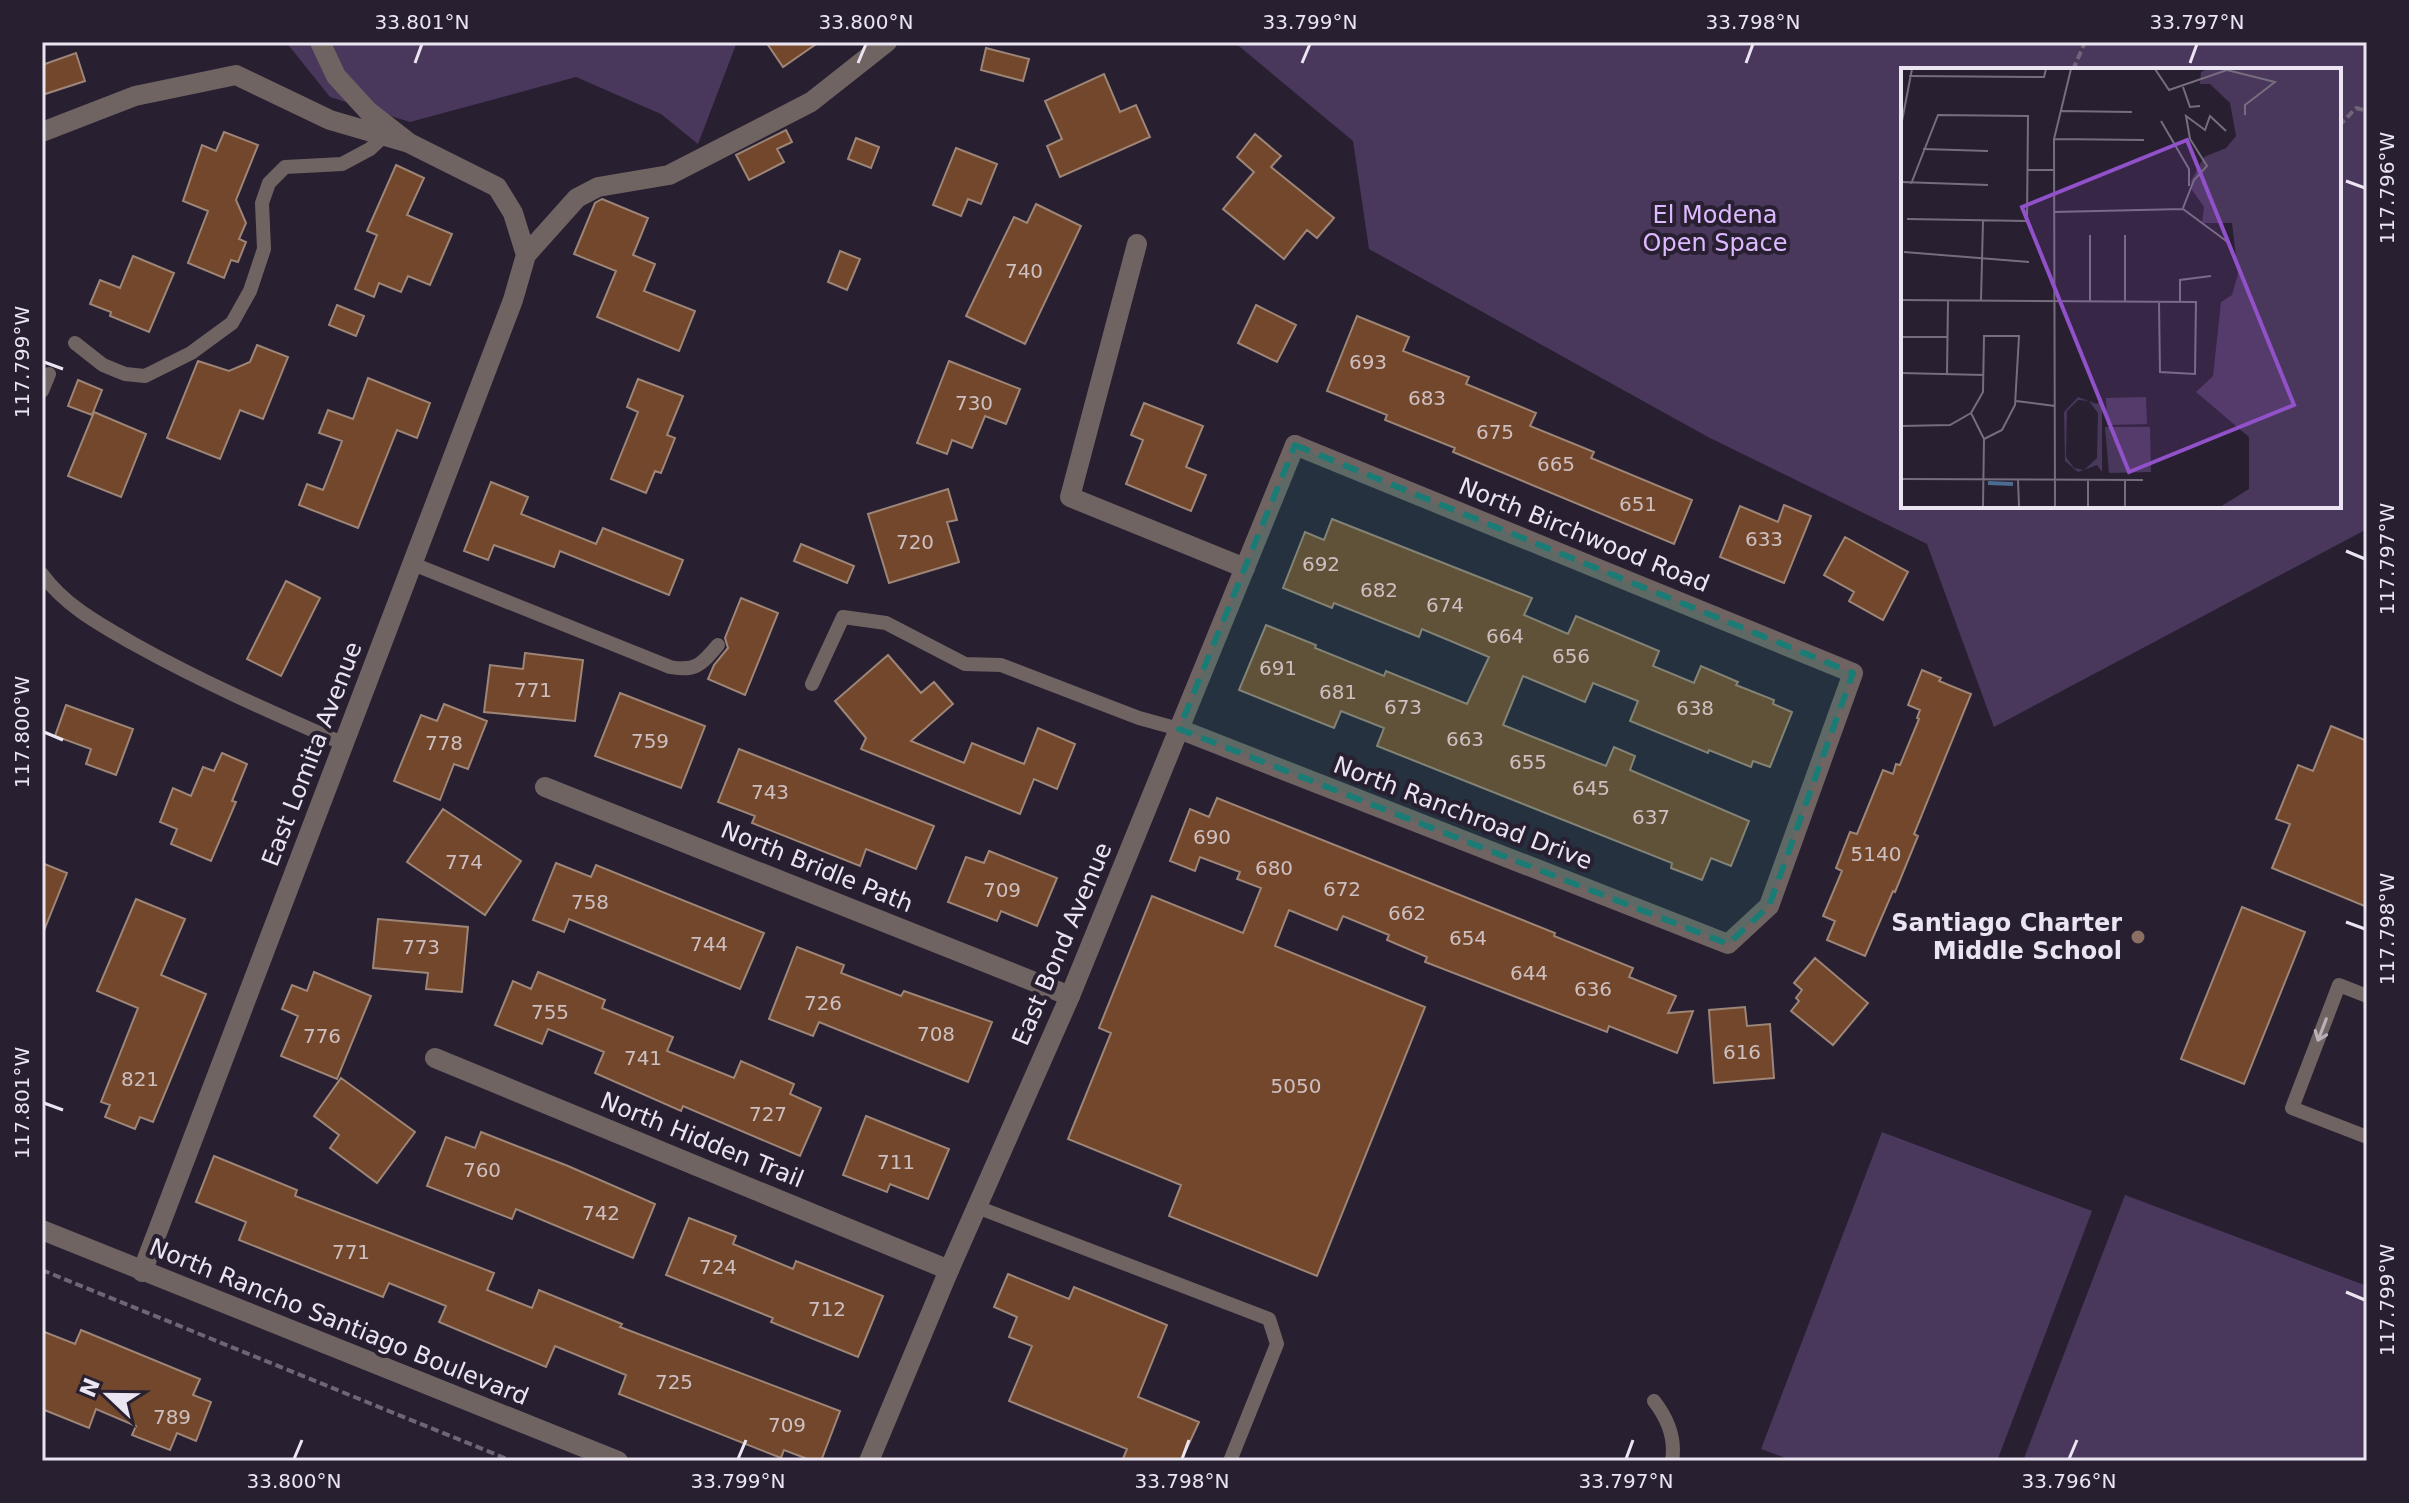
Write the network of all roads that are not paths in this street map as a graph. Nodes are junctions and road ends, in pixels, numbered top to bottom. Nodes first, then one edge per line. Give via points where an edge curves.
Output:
1 (320, 42) edge
2 (887, 42) edge
3 (42, 132) edge
4 (384, 136) junction
5 (409, 143) junction
6 (1137, 244) dead end
7 (526, 255) junction
8 (75, 343) dead end
9 (49, 374) dead end
10 (42, 391) edge
11 (1295, 445) joint
12 (413, 564) junction
13 (1245, 568) junction
14 (42, 574) edge
15 (718, 645) dead end
16 (812, 684) dead end
17 (1179, 729) junction
18 (344, 744) junction
19 (545, 787) dead end
20 (1728, 944) joint
21 (1070, 996) junction
22 (2367, 996) edge
23 (435, 1058) dead end
24 (2367, 1137) edge
25 (977, 1207) junction
26 (42, 1230) edge
27 (949, 1270) junction
28 (142, 1272) junction
29 (1654, 1401) dead end
30 (618, 1461) edge
31 (869, 1461) edge
32 (1230, 1461) edge
33 (1672, 1461) edge

1 - 5 street via 336,76 368,111
2 - 7 street via 811,102 669,175 598,187 577,198
3 - 4 street via 135,96 236,75 330,120
4 - 5 street
4 - 8 lane via 342,164 285,167 269,183 262,203 264,249 250,291 232,323 191,353 145,376 103,365
5 - 7 street via 497,187 513,213
6 - 13 street via 1070,497
7 - 12 street, East Lomita Avenue
9 - 10 lane
11 - 13 street, East Bond Avenue
11 - 20 street, North Birchwood Road via 1853,673 1769,906
12 - 15 lane via 670,667 695,667
12 - 18 street, East Lomita Avenue
13 - 17 street, East Bond Avenue
14 - 18 lane via 87,617 163,660
16 - 17 lane via 843,617 886,623 965,664 1001,665
17 - 20 street, North Ranchroad Drive
17 - 21 street, East Bond Avenue
18 - 28 street, East Lomita Avenue
19 - 21 street, North Bridle Path
21 - 25 street, East Bond Avenue
22 -> 24 lane via 2339,985 2292,1108
23 - 27 street, North Hidden Trail
25 - 27 street, East Bond Avenue
25 - 32 lane via 1269,1319 1277,1344
26 - 28 street, North Rancho Santiago Boulevard
27 - 31 street, East Bond Avenue
28 - 30 street, North Rancho Santiago Boulevard
29 - 33 lane via 1667,1418

